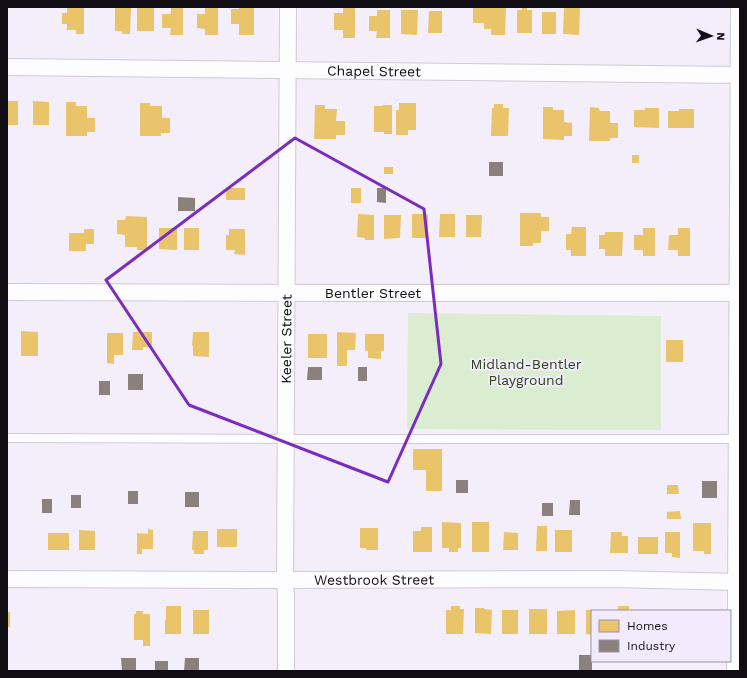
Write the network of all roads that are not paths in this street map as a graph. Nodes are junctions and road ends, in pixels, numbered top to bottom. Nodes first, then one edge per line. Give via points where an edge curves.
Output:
1 (288, 7) edge
2 (739, 7) edge
3 (7, 67) edge
4 (288, 70) junction
5 (739, 74) edge
6 (7, 292) edge
7 (287, 293) junction
8 (739, 293) edge
9 (7, 438) edge
10 (738, 438) edge
11 (286, 439) junction
12 (7, 579) edge
13 (285, 580) junction
14 (738, 582) edge
15 (286, 671) edge
16 (735, 671) edge

1 - 4 street, Keeler Street
2 - 5 street
3 - 4 street, Chapel Street
4 - 5 street, Chapel Street
4 - 7 street, Keeler Street
5 - 8 street
6 - 7 street, Bentler Street
7 - 8 street, Bentler Street
7 - 11 street, Keeler Street
8 - 10 street
9 - 11 lane
10 - 11 lane
10 - 14 street
11 - 13 street, Keeler Street
12 - 13 street, Westbrook Street
13 - 14 street, Westbrook Street via 612,579
13 - 15 street, Keeler Street
14 - 16 street

